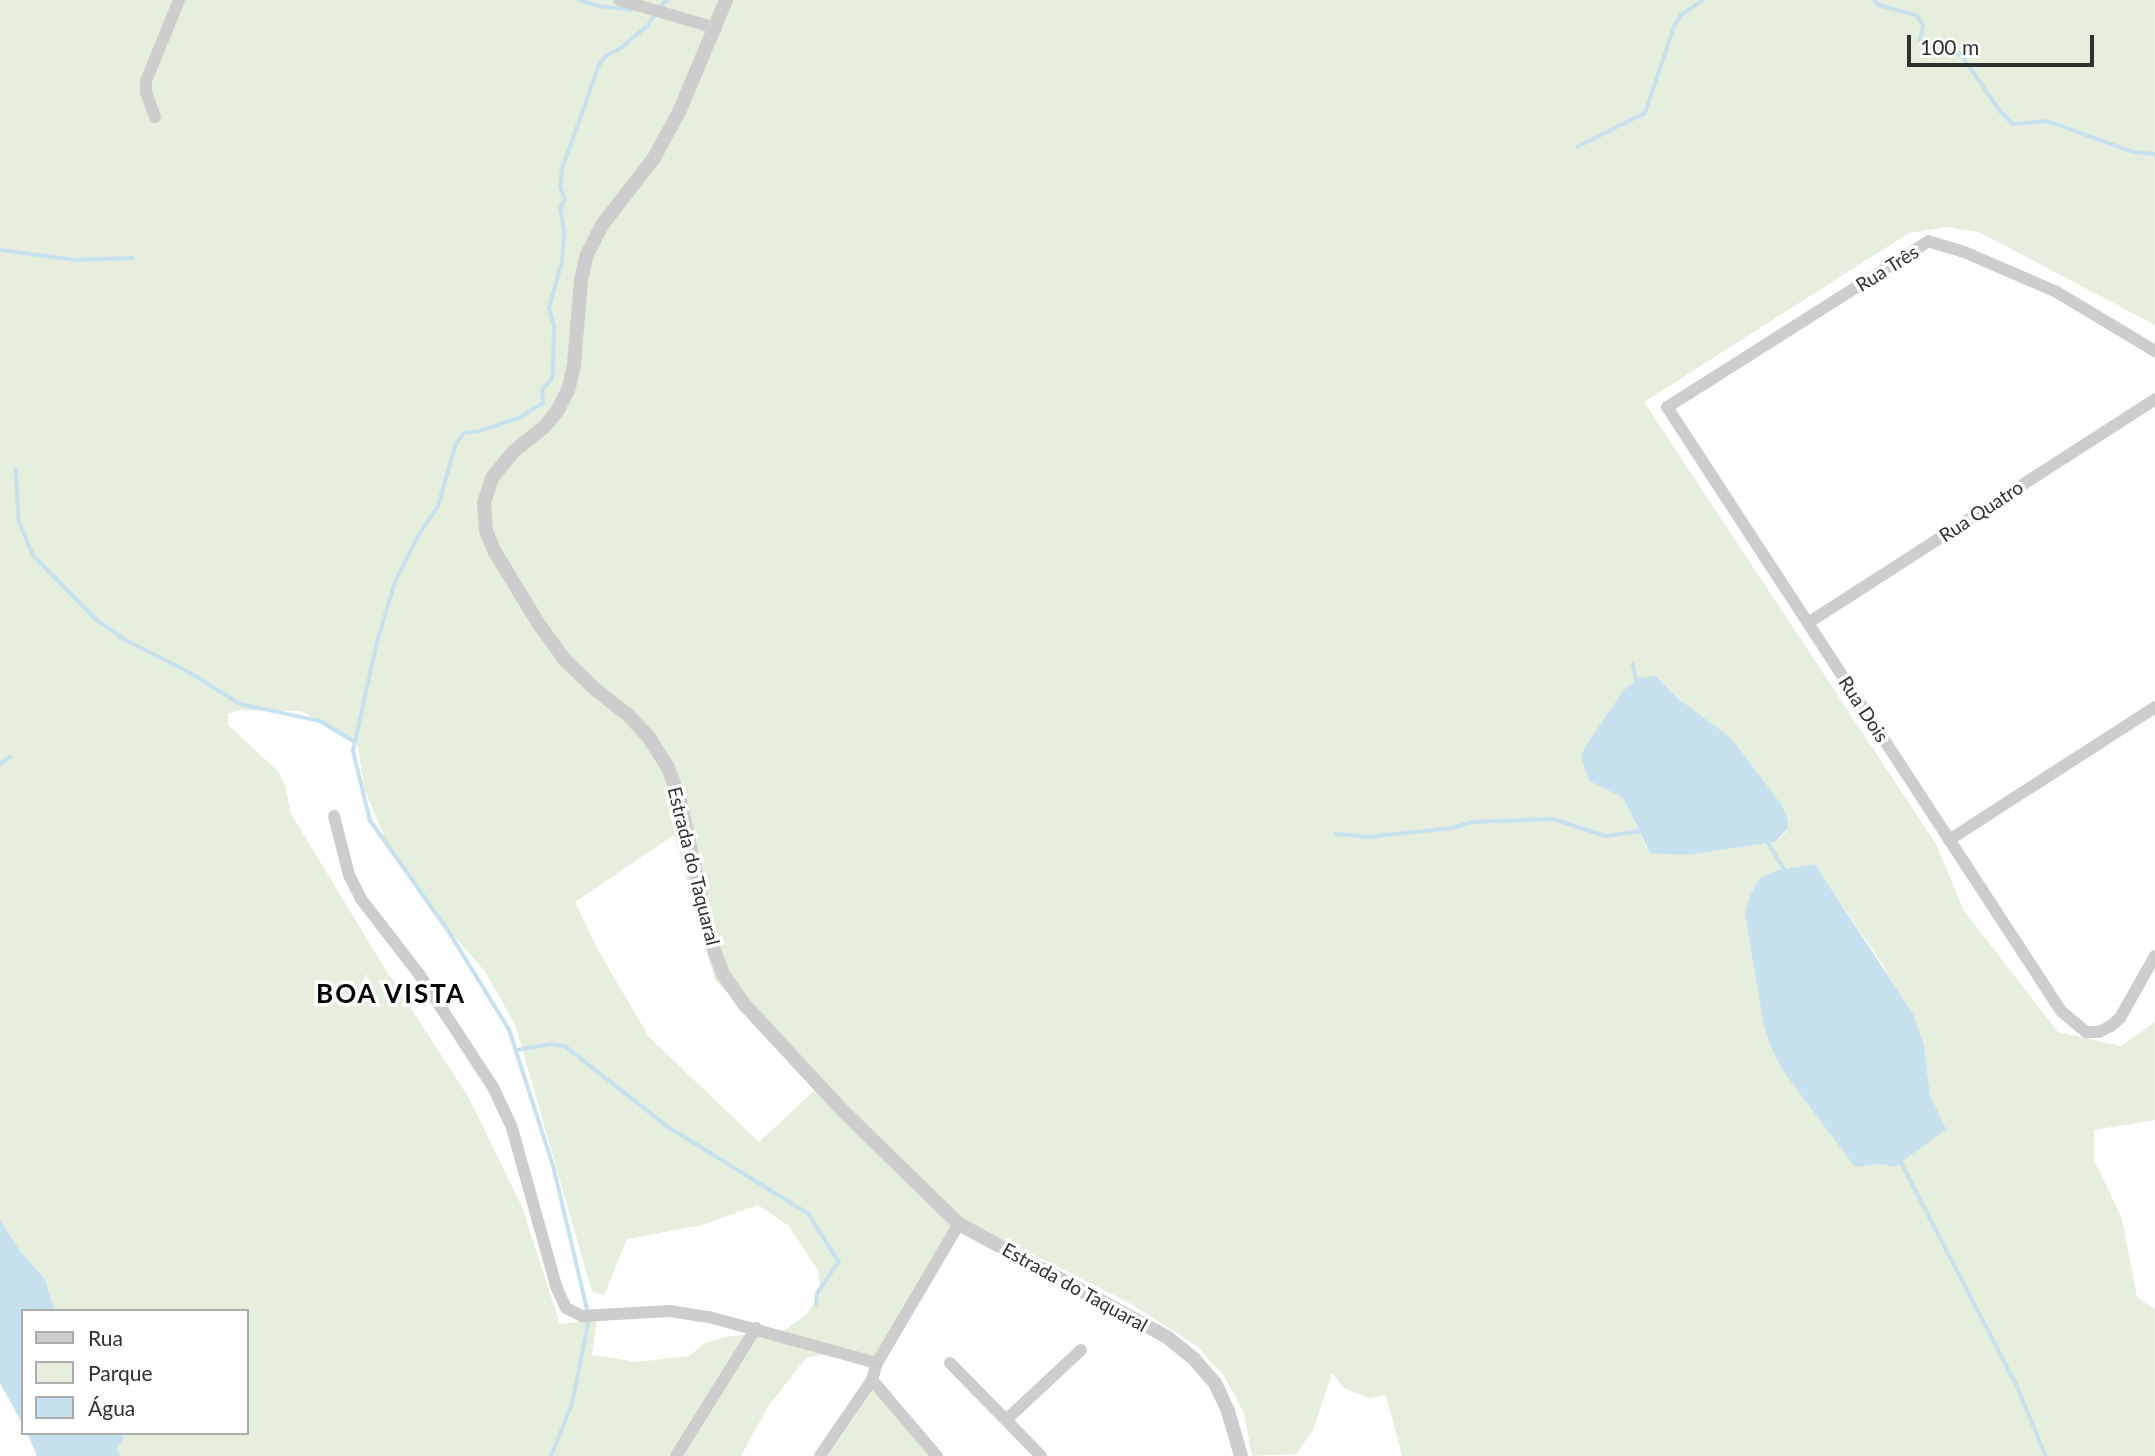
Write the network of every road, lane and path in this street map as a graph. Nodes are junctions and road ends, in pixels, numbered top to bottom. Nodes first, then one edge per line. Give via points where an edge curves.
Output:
1 (180, 0) edge
2 (619, 0) edge
3 (726, 0) edge
4 (716, 28) junction
5 (155, 117) dead end
6 (2155, 351) edge
7 (2155, 399) edge
8 (1667, 407) joint
9 (1808, 623) junction
10 (2155, 707) edge
11 (334, 816) dead end
12 (1949, 840) junction
13 (2155, 956) edge
14 (959, 1224) junction
15 (756, 1328) junction
16 (1081, 1350) dead end
17 (877, 1363) junction
18 (950, 1363) dead end
19 (872, 1380) junction
20 (1007, 1419) junction
21 (827, 1453) edge
22 (676, 1456) edge
23 (937, 1456) edge
24 (1041, 1456) edge
25 (1241, 1456) edge

1 - 5 street via 146,80
2 - 4 street
3 - 4 street, Estrada do Taquaral
4 - 14 street, Estrada do Taquaral via 654,158 602,225 587,254 568,390 544,427 513,452 492,478 484,502 486,531 538,623 565,660 628,715 668,768 680,800 710,940 723,974 744,1004 842,1111
6 - 8 street, Rua Três via 2057,292 1929,241
7 - 9 street, Rua Quatro
8 - 9 street, Rua Dois
9 - 12 street, Rua Dois
10 - 12 street
11 - 15 street via 349,875 361,899 419,974 493,1087 512,1128 566,1308 582,1316 670,1311
12 - 13 street, Rua Dois via 2061,1012 2086,1032 2099,1032 2120,1018
14 - 17 street
14 - 25 street, Estrada do Taquaral via 1167,1337 1195,1359 1215,1383
15 - 17 street
15 - 22 street
16 - 20 street
17 - 19 street
18 - 20 street
19 - 21 street
19 - 23 street
20 - 24 street

